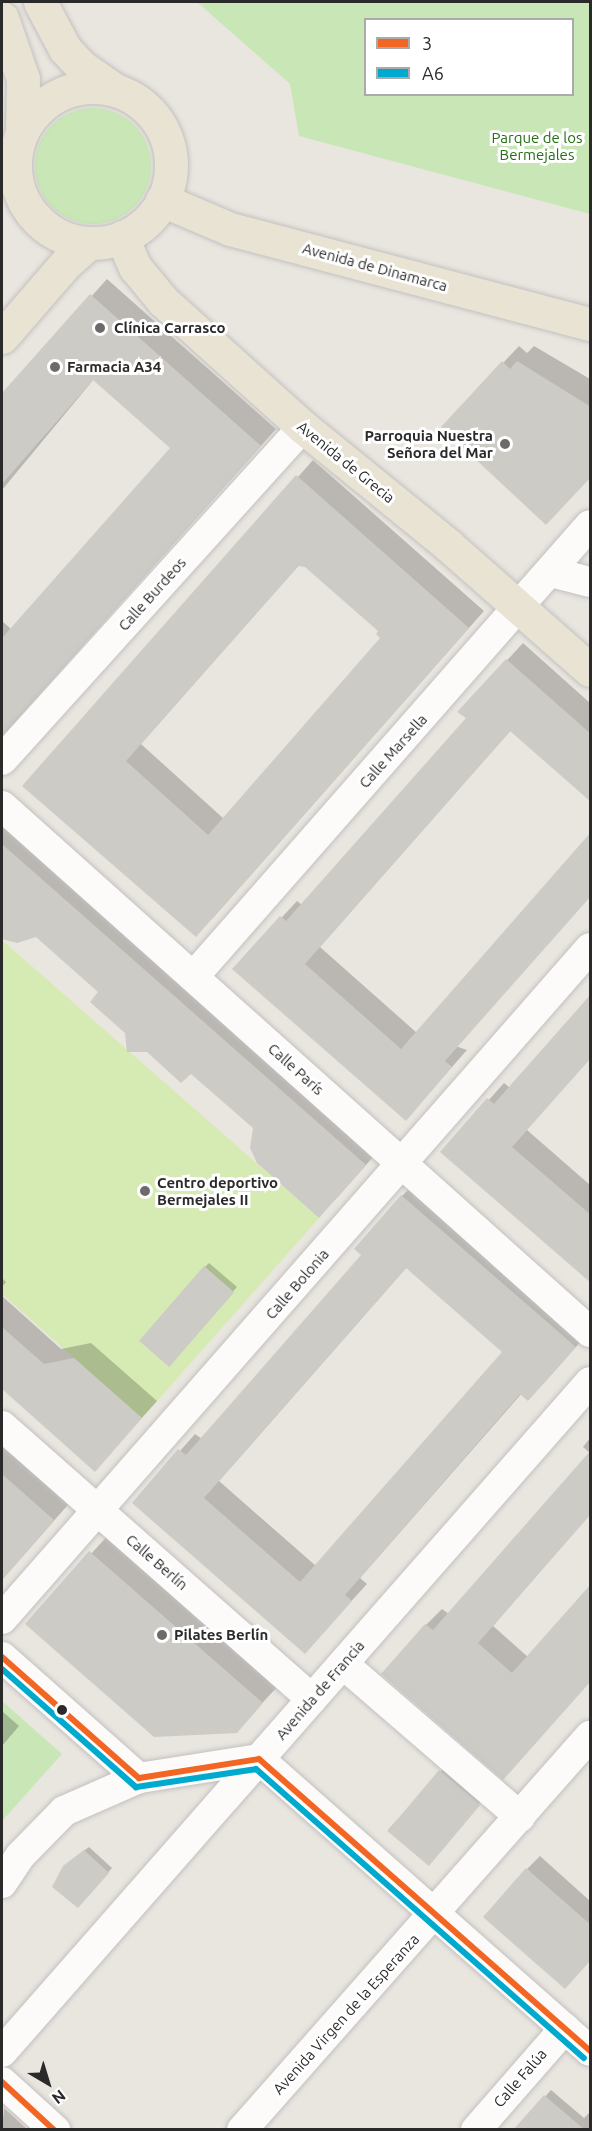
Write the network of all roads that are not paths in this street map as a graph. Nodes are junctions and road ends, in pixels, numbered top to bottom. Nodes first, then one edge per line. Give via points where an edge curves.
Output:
1 (40, 2) edge
2 (2, 18) edge
3 (115, 90) junction
4 (14, 150) edge
5 (162, 200) junction
6 (2, 203) edge
7 (122, 237) junction
8 (89, 243) junction
9 (591, 324) edge
10 (2, 337) edge
11 (303, 427) junction
12 (591, 525) edge
13 (551, 572) junction
14 (591, 582) edge
15 (520, 608) junction
16 (591, 670) edge
17 (2, 760) edge
18 (2, 806) edge
19 (591, 948) edge
20 (194, 976) junction
21 (401, 1164) junction
22 (591, 1332) edge
23 (591, 1382) edge
24 (2, 1426) edge
25 (98, 1511) junction
26 (2, 1619) edge
27 (2, 1657) edge
28 (343, 1664) junction
29 (312, 1698) junction
30 (591, 1736) edge
31 (259, 1760) junction
32 (139, 1778) junction
33 (520, 1817) junction
34 (2, 1883) edge
35 (434, 1916) junction
36 (564, 2028) junction
37 (6, 2038) edge
38 (591, 2051) edge
39 (2, 2082) edge
40 (55, 2130) edge
41 (242, 2130) edge
42 (476, 2130) edge

1 - 3 main road via 65,49 82,67
2 - 4 main road via 23,79
3 - 4 main road via 96,87 60,94 45,104
3 - 5 main road via 144,106 165,134 171,167
4 - 6 main road
4 - 8 main road via 20,192 32,214 58,234
5 - 7 main road via 146,222
5 - 9 main road, Avenida de Dinamarca via 230,229
7 - 8 main road
7 - 11 main road, Avenida de Grecia via 146,284
8 - 10 main road via 66,263
11 - 15 main road, Avenida de Grecia
11 - 17 street, Calle Burdeos
12 - 13 street, Calle Marsella
13 - 14 street
13 - 15 street, Calle Marsella
15 - 16 main road, Avenida de Grecia
15 - 20 street, Calle Marsella
18 - 20 street, Calle París
19 - 21 street, Calle Bolonia
20 - 21 street, Calle París
21 - 22 street, Calle París
21 - 25 street, Calle Bolonia
23 - 28 street, Avenida de Francia
24 - 25 street, Calle Berlín
25 - 26 street, Calle Bolonia
25 - 29 street, Calle Berlín
27 - 32 street
28 - 29 street, Avenida de Francia
28 - 33 street
29 - 31 street, Avenida de Francia
30 - 33 street, Avenida Virgen de la Esperanza
31 - 32 street
31 - 35 street
31 - 37 street, Avenida de Francia
32 - 34 street via 64,1811 20,1856
33 - 35 street, Avenida Virgen de la Esperanza
35 - 36 street
35 - 41 street, Avenida Virgen de la Esperanza
36 - 38 street
36 - 42 street, Calle Falúa
39 - 40 street

